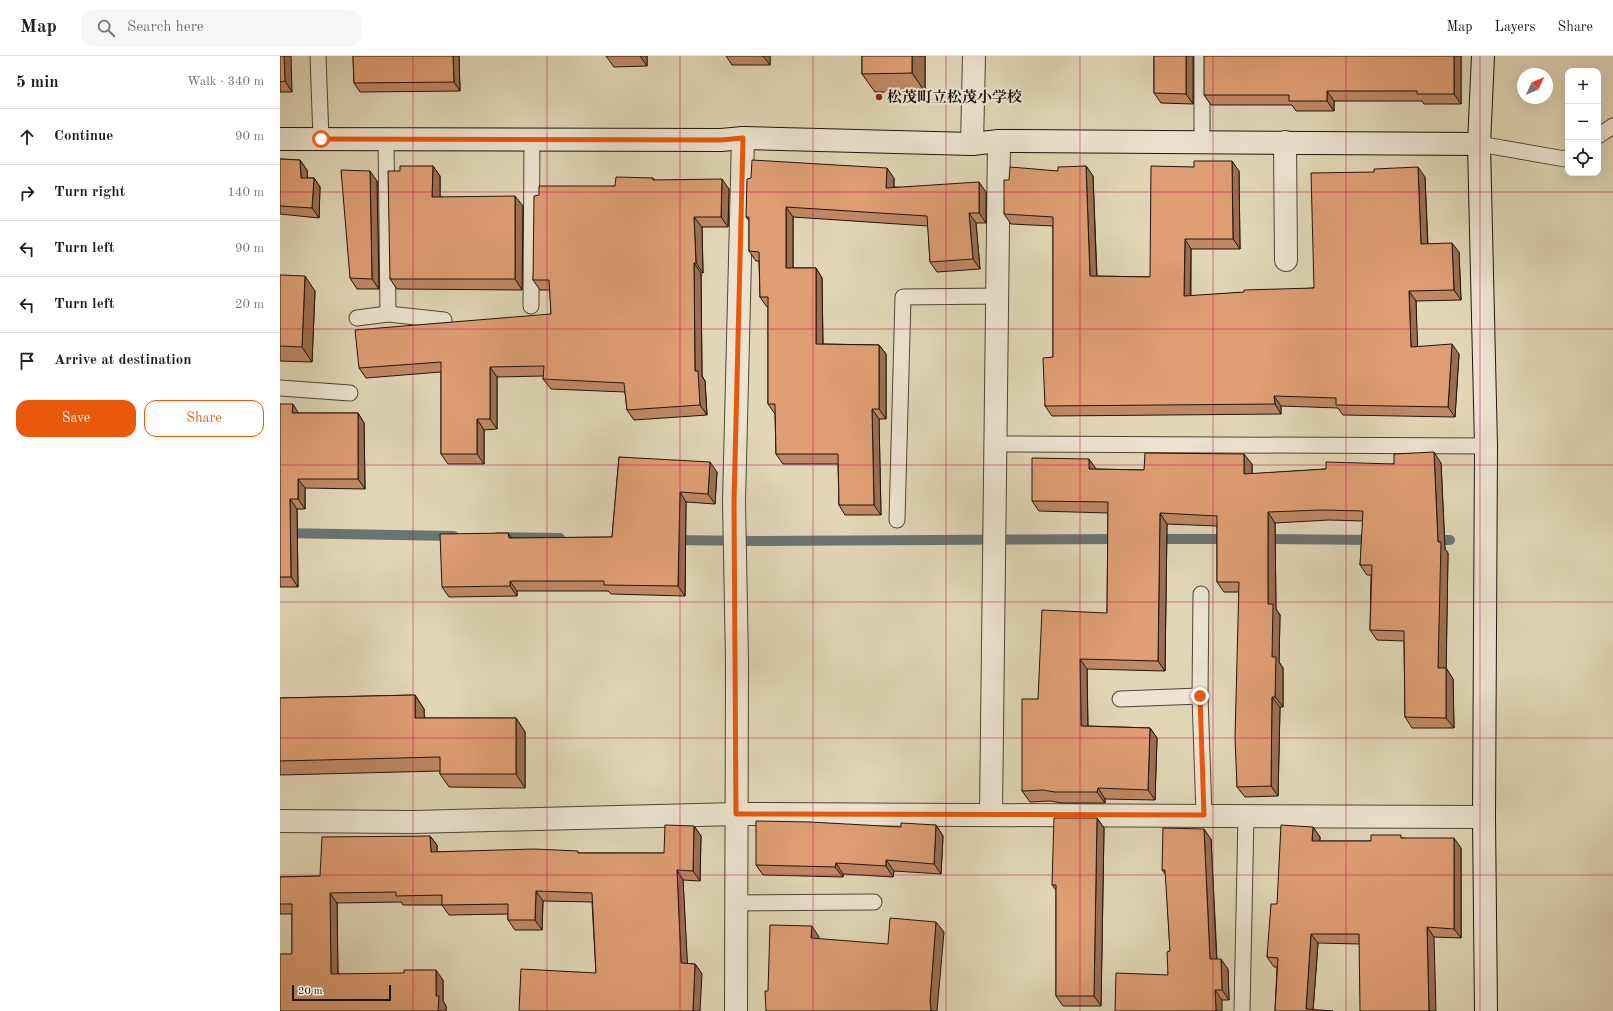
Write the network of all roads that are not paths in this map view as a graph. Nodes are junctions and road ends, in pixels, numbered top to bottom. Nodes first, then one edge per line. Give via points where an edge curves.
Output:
1 (318, 56) edge
2 (974, 56) edge
3 (1202, 56) edge
4 (1483, 56) edge
5 (1613, 126) edge
6 (1601, 134) edge
7 (743, 138) junction
8 (280, 139) edge
9 (321, 139) junction
10 (386, 139) junction
11 (532, 140) junction
12 (999, 141) junction
13 (1202, 141) junction
14 (1285, 142) junction
15 (972, 144) junction
16 (1479, 144) junction
17 (1565, 158) edge
18 (1286, 260) dead end
19 (998, 296) junction
20 (531, 306) dead end
21 (388, 314) junction
22 (357, 318) dead end
23 (444, 320) dead end
24 (280, 388) edge
25 (350, 393) dead end
26 (996, 444) junction
27 (1486, 446) junction
28 (897, 520) dead end
29 (1202, 594) dead end
30 (1200, 696) junction
31 (1120, 700) dead end
32 (736, 814) junction
33 (991, 814) junction
34 (1204, 815) junction
35 (1246, 815) junction
36 (1484, 817) junction
37 (280, 821) edge
38 (874, 902) dead end
39 (736, 903) junction
40 (736, 1011) edge
41 (1242, 1011) edge
42 (1486, 1011) edge

1 - 9 lane
2 - 15 street
3 - 13 lane
4 - 16 street
5 - 6 lane
7 - 11 street
7 - 15 street
7 - 32 street via 734,502
8 - 9 street
9 - 10 street
10 - 11 street
10 - 21 lane
11 - 20 lane
12 - 13 street
12 - 15 street
12 - 19 street
13 - 14 street
14 - 16 street
14 - 18 street
16 - 17 lane
16 - 27 street
19 - 26 street
19 - 28 lane via 903,297
21 - 22 lane
21 - 23 lane
24 - 25 lane
26 - 27 lane
26 - 33 street
27 - 36 street
29 - 30 lane
30 - 31 lane
30 - 34 lane
32 - 33 street
32 - 37 street via 413,822
32 - 39 street
33 - 34 street
34 - 35 street
35 - 36 street
35 - 41 lane
36 - 42 street
38 - 39 lane
39 - 40 street

